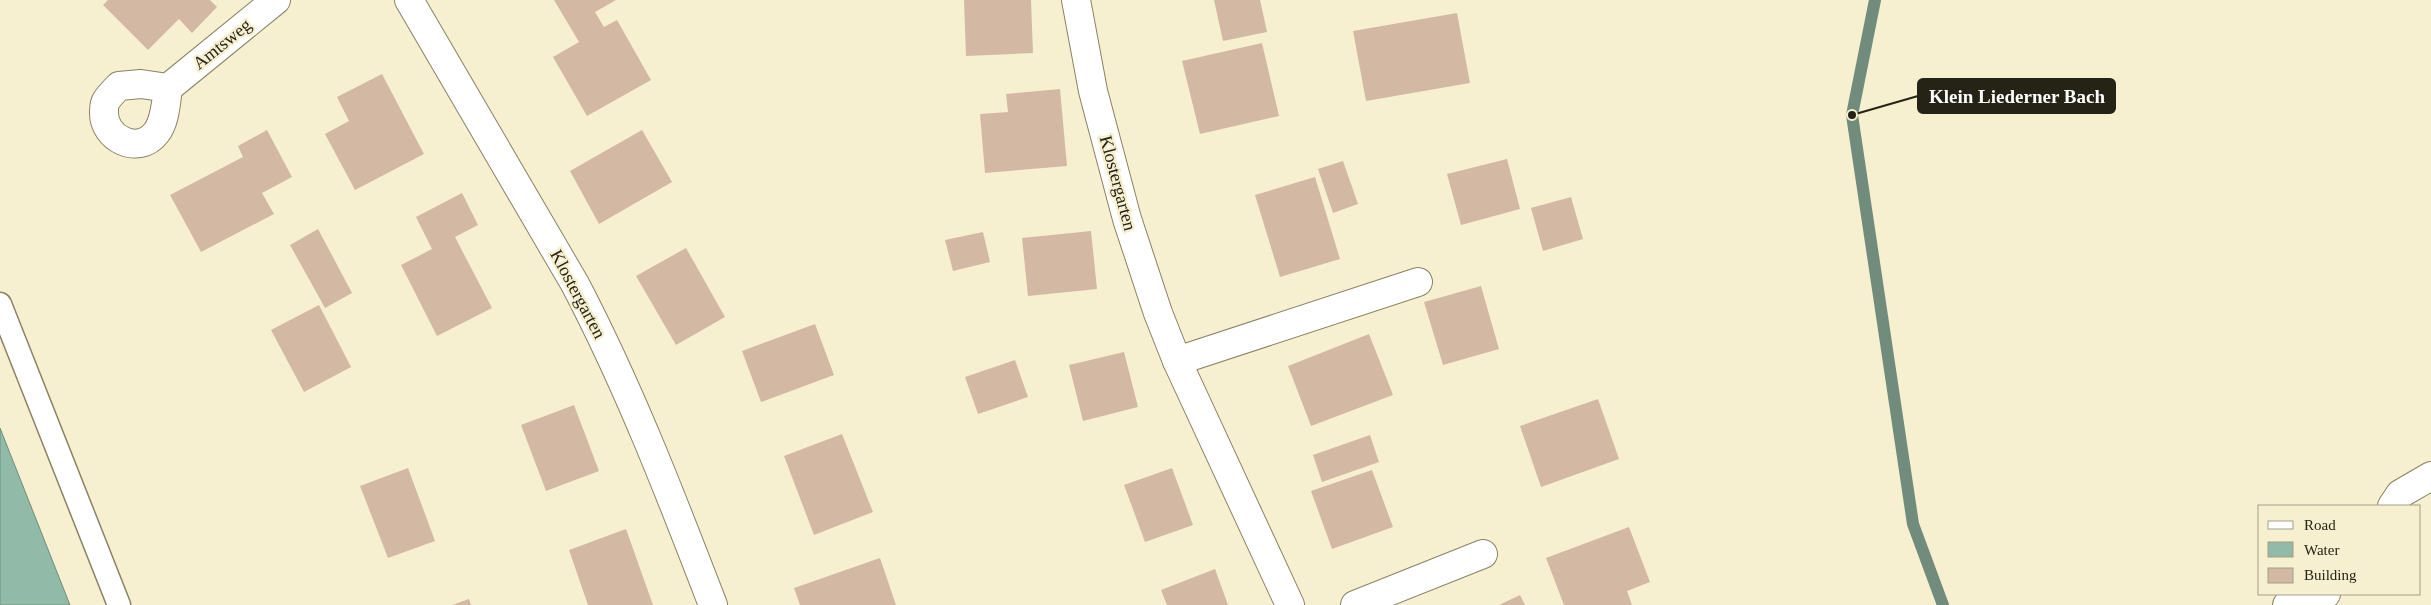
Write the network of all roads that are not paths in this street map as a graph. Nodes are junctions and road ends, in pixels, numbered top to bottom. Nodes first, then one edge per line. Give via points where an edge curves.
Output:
1 (276, 0) edge
2 (409, 0) edge
3 (1076, 0) edge
4 (168, 88) dead end
5 (1418, 282) dead end
6 (0, 304) edge
7 (1177, 360) junction
8 (2431, 476) edge
9 (2393, 505) edge
10 (1483, 554) dead end
11 (2324, 595) edge
12 (119, 605) edge
13 (713, 605) edge
14 (1290, 605) edge
15 (1356, 605) edge
16 (2287, 605) edge

1 - 4 street, Amtsweg
2 - 13 street, Klostergarten via 596,325 656,458
3 - 7 street, Klostergarten via 1093,91 1127,219
5 - 7 street
6 - 12 lane
7 - 14 street, Klostergarten
8 - 9 street via 2400,494
10 - 15 street
11 - 16 street via 2314,602

